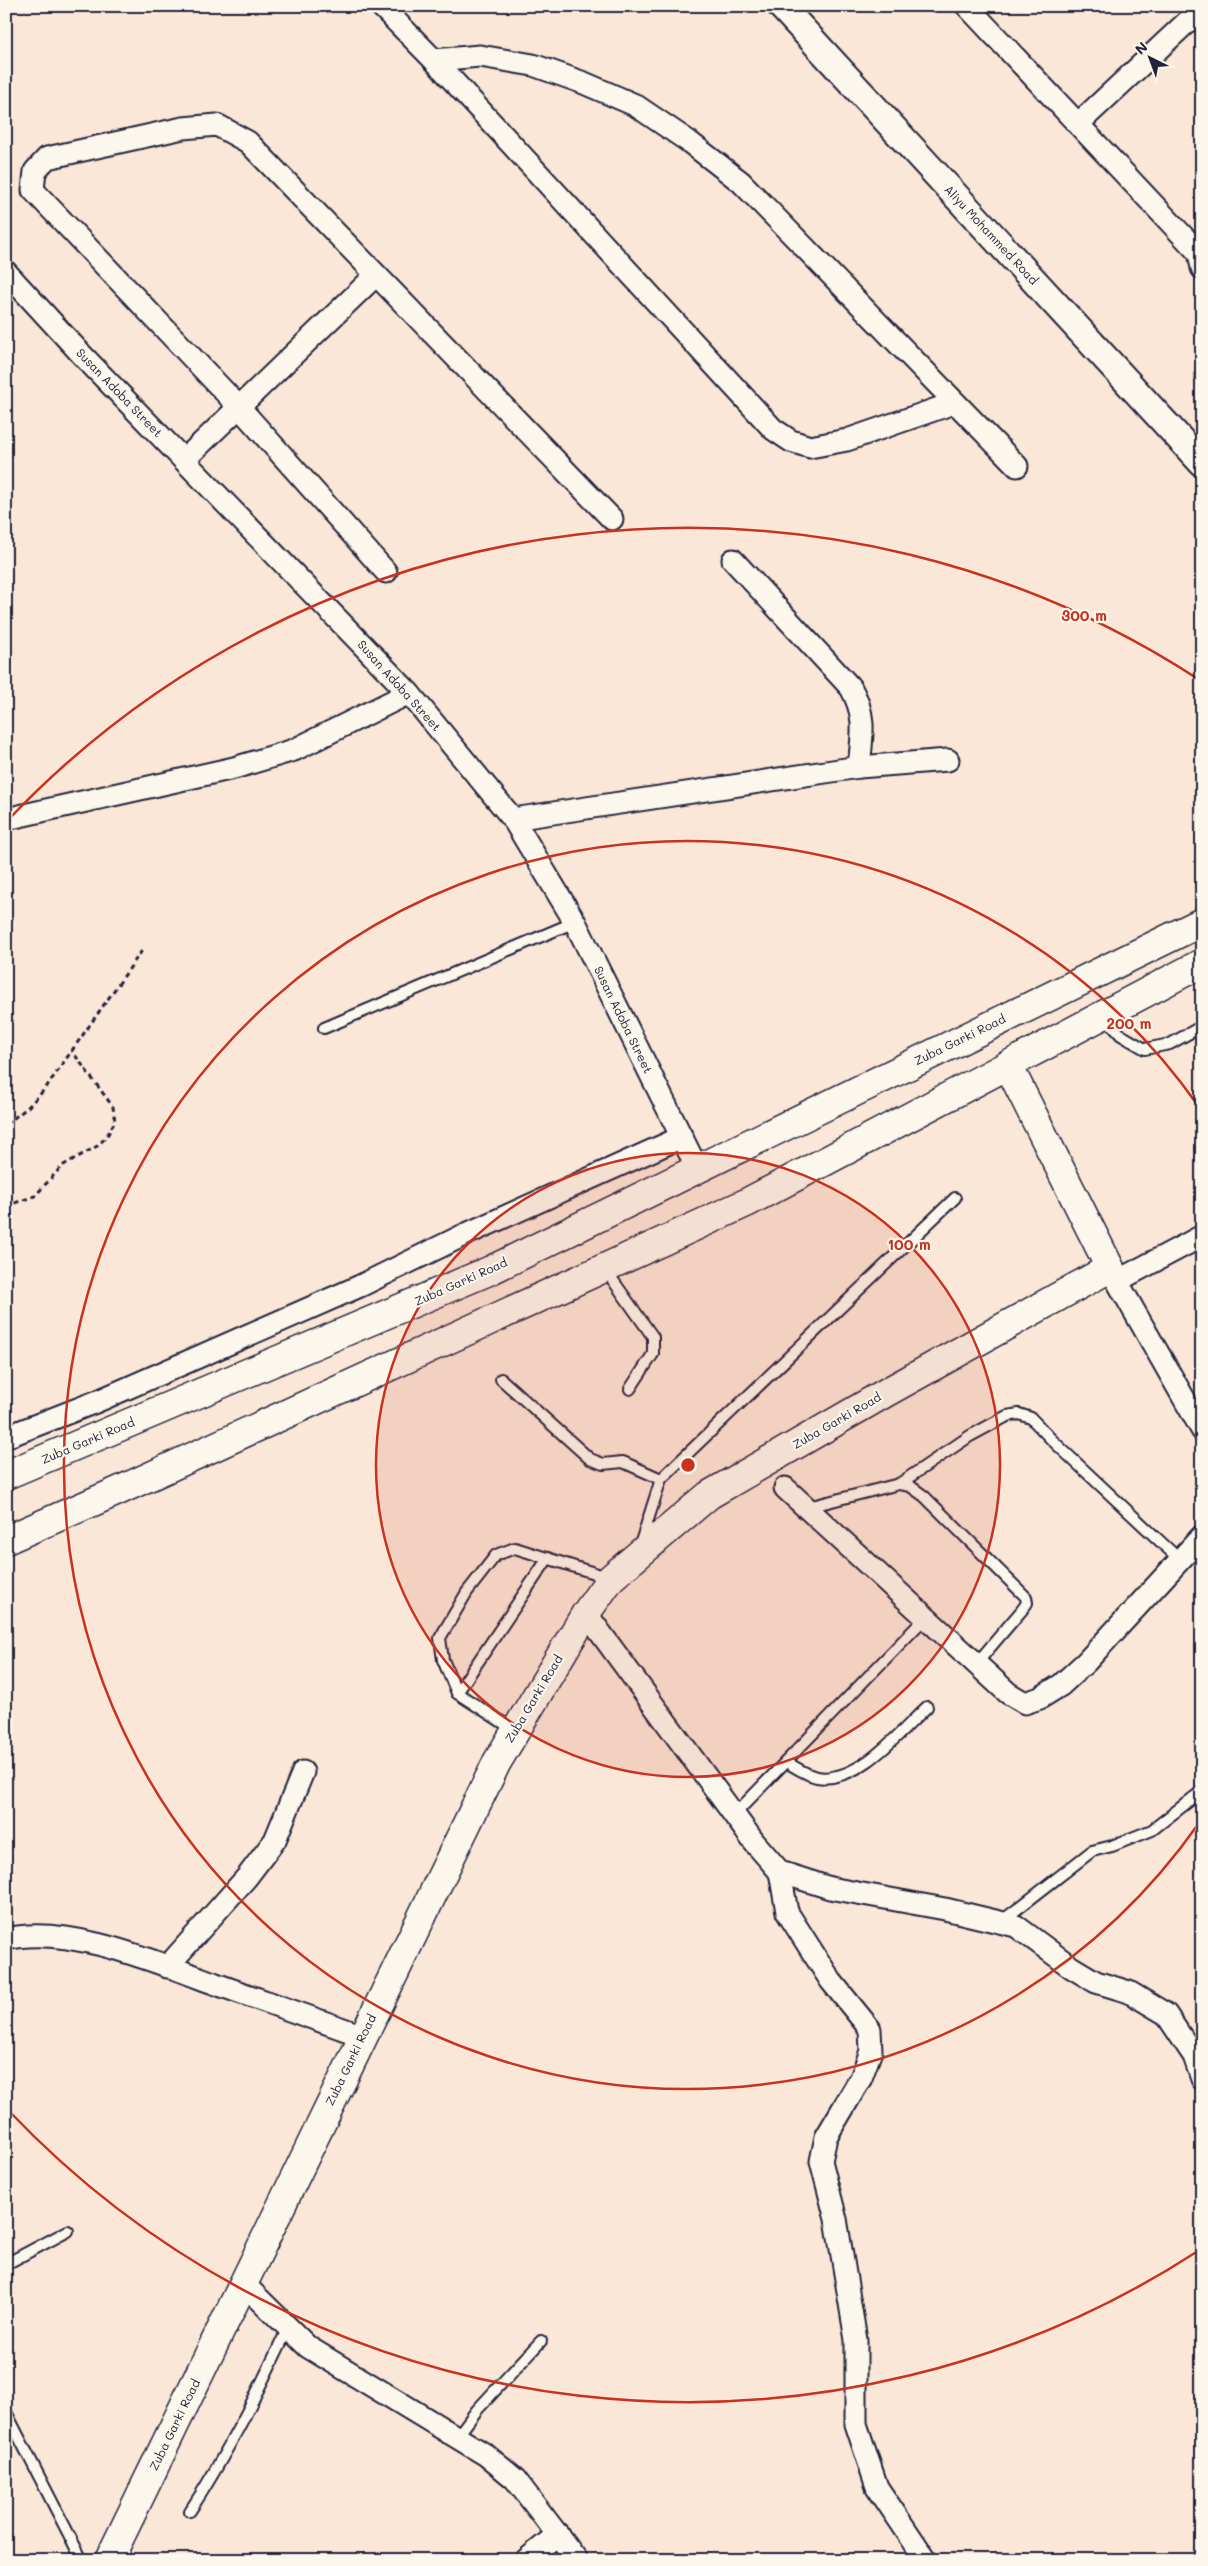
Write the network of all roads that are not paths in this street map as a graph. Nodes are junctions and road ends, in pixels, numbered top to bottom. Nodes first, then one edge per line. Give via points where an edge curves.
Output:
1 (381, 6) edge
2 (781, 6) edge
3 (967, 6) edge
4 (1202, 8) edge
5 (434, 60) junction
6 (1078, 124) junction
7 (1201, 257) edge
8 (6, 272) edge
9 (375, 276) junction
10 (954, 403) junction
11 (239, 407) junction
12 (184, 460) junction
13 (1202, 463) edge
14 (1018, 466) dead end
15 (612, 519) dead end
16 (733, 560) dead end
17 (386, 572) dead end
18 (409, 693) junction
19 (948, 760) dead end
20 (859, 767) junction
21 (6, 819) edge
22 (513, 819) junction
23 (575, 922) junction
24 (1202, 922) edge
25 (1202, 963) edge
26 (1102, 1015) junction
27 (1202, 1026) edge
28 (324, 1028) dead end
29 (1008, 1065) junction
30 (682, 1137) junction
31 (697, 1168) junction
32 (955, 1198) dead end
33 (1202, 1236) edge
34 (604, 1268) junction
35 (1114, 1275) junction
36 (501, 1379) dead end
37 (630, 1389) dead end
38 (1202, 1430) edge
39 (6, 1437) edge
40 (6, 1475) edge
41 (661, 1478) junction
42 (899, 1484) junction
43 (785, 1488) dead end
44 (808, 1508) junction
45 (1202, 1536) edge
46 (6, 1540) edge
47 (548, 1558) junction
48 (636, 1558) junction
49 (1180, 1560) junction
50 (611, 1578) junction
51 (586, 1613) junction
52 (926, 1617) junction
53 (976, 1664) junction
54 (457, 1693) junction
55 (927, 1707) dead end
56 (516, 1731) junction
57 (786, 1762) junction
58 (303, 1772) dead end
59 (1202, 1791) edge
60 (734, 1815) junction
61 (780, 1872) junction
62 (1001, 1922) junction
63 (6, 1939) edge
64 (167, 1967) junction
65 (363, 2036) junction
66 (1202, 2079) edge
67 (68, 2231) dead end
68 (6, 2264) edge
69 (243, 2283) junction
70 (288, 2328) junction
71 (541, 2341) dead end
72 (6, 2412) edge
73 (456, 2438) junction
74 (190, 2511) dead end
75 (558, 2534) junction
76 (82, 2560) edge
77 (109, 2560) edge
78 (526, 2560) edge
79 (577, 2560) edge
80 (926, 2560) edge

1 - 5 street
2 - 13 street, Aliyu Mohammed Road
3 - 6 street
4 - 6 street
5 - 10 street via 480,56 533,65 634,105 741,182
5 - 10 street via 773,429 790,441 810,447 847,440
6 - 7 street
8 - 12 street, Susan Adoba Street
9 - 11 street
9 - 11 street via 248,142 217,125 183,128 47,158 35,171 33,190
9 - 15 street
10 - 14 street
11 - 12 street
11 - 17 street
12 - 18 street, Susan Adoba Street
16 - 20 street via 851,688 860,704 864,721
18 - 21 street via 294,750 234,768
18 - 22 street, Susan Adoba Street
19 - 20 street
20 - 22 street
22 - 23 street, Susan Adoba Street
23 - 28 lane
23 - 30 street, Susan Adoba Street
24 - 31 main road, Zuba Garki Road
25 - 26 main road
26 - 27 lane via 1121,1035 1145,1049 1170,1044
26 - 29 main road
29 - 34 main road via 746,1203
29 - 35 main road
30 - 31 street, Susan Adoba Street
30 - 39 street via 333,1298 98,1401
31 - 40 main road, Zuba Garki Road via 492,1270
32 - 41 lane
33 - 35 street
34 - 37 lane via 653,1337 653,1354
34 - 46 main road
35 - 38 street
35 - 48 main road, Zuba Garki Road via 887,1392 709,1495
36 - 41 lane via 590,1459 603,1464 623,1462
41 - 48 lane
42 - 44 lane
42 - 49 lane via 970,1436 1007,1416 1019,1414 1031,1418
42 - 53 lane via 910,1486 924,1496 1026,1597 1027,1603 1022,1610
43 - 44 street
44 - 52 street
45 - 49 street
47 - 50 lane
47 - 54 lane
47 - 54 lane via 515,1548 496,1555 467,1592 440,1638 443,1660
48 - 50 main road, Zuba Garki Road
49 - 53 street via 1086,1662 1061,1685 1040,1698 1025,1702 1008,1693
50 - 51 main road, Zuba Garki Road
51 - 56 main road, Zuba Garki Road
51 - 60 street
52 - 53 street
52 - 57 lane
54 - 56 lane
55 - 57 lane via 853,1772 831,1778 814,1776
56 - 65 main road, Zuba Garki Road via 497,1762
57 - 60 lane
58 - 64 street via 275,1840 247,1877
59 - 62 lane via 1152,1830 1092,1851
60 - 61 street
61 - 62 street via 830,1888
61 - 80 street via 787,1912 831,1981 870,2029 871,2051 861,2078 826,2137 821,2161 836,2219 856,2340 856,2424 877,2487
62 - 66 street via 1016,1926 1096,1982 1128,1992 1166,2014 1194,2056
63 - 64 street via 44,1936 84,1940
64 - 65 street
65 - 69 main road, Zuba Garki Road
67 - 68 lane
69 - 70 street
69 - 77 main road, Zuba Garki Road
70 - 73 street via 308,2346
70 - 74 lane via 210,2481
71 - 73 lane via 477,2410
72 - 76 lane
73 - 75 street via 486,2455 515,2479
75 - 78 street
75 - 79 street

